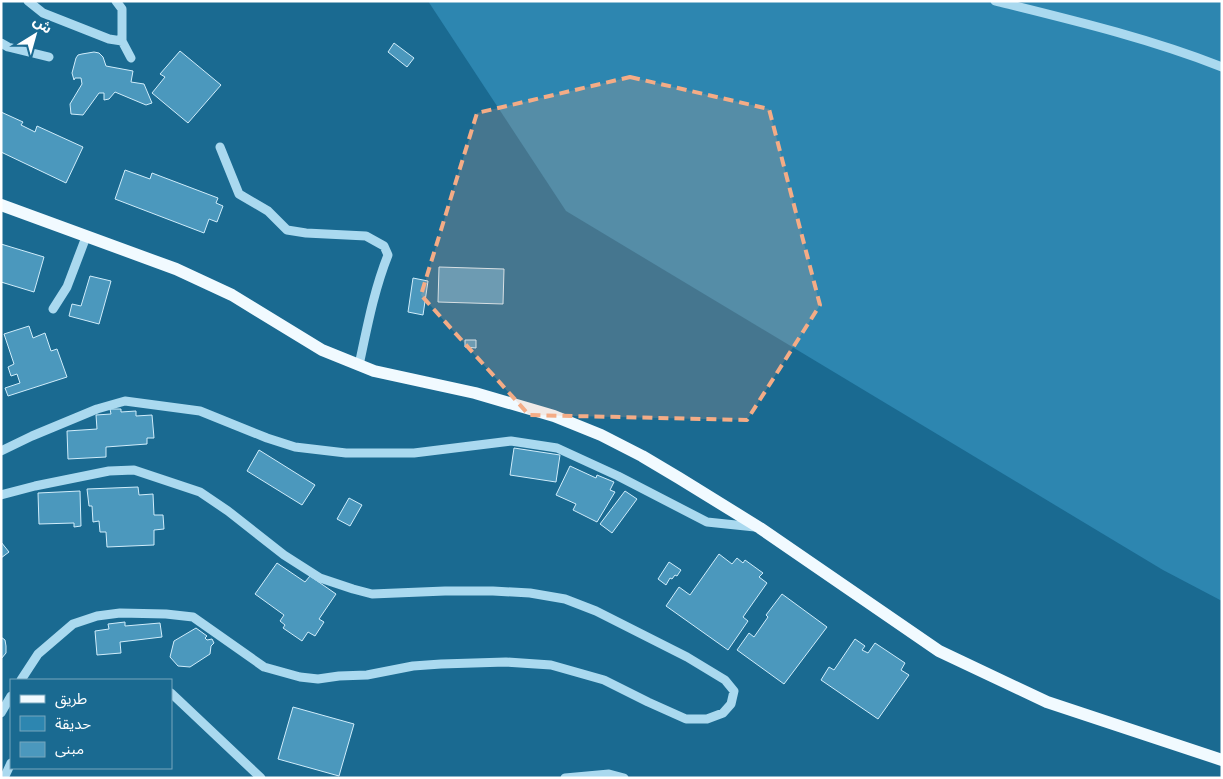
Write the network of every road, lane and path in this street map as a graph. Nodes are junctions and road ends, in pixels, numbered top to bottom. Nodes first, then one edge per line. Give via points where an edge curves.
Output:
1 (28, 1) edge
2 (116, 1) edge
3 (995, 1) edge
4 (122, 41) junction
5 (1, 43) edge
6 (49, 56) dead end
7 (131, 58) dead end
8 (1222, 67) edge
9 (220, 146) dead end
10 (1, 205) edge
11 (86, 237) junction
12 (53, 309) dead end
13 (359, 365) junction
14 (1, 450) edge
15 (1, 495) edge
16 (760, 528) junction
17 (22, 679) edge
18 (172, 694) edge
19 (10, 698) edge
20 (1, 713) edge
21 (1222, 760) edge
22 (10, 765) edge
23 (4, 778) edge
24 (261, 778) edge
25 (565, 778) edge
26 (624, 778) edge

1 - 4 street via 42,13 108,39
2 - 4 street via 122,9
3 - 8 street via 1144,39
4 - 7 street
5 - 6 street
9 - 13 street via 239,194 268,211 287,230 366,236 384,246 388,255 380,274
10 - 11 main road
11 - 12 street via 67,288
11 - 13 main road via 176,270 232,295 322,350
13 - 16 main road via 536,410 601,435 642,456
14 - 16 street via 89,413 125,402 200,411 295,447 346,453 414,453 511,441 557,448 707,522
15 - 17 street via 109,471 134,470 200,492 284,556 320,578 372,594 493,592 530,593 565,599 687,657 725,680 734,691 732,704 722,713 707,719 686,719 604,680 551,665 506,662 441,664 367,675 318,679 300,677 264,667 192,617 120,613 73,624 38,654
16 - 21 main road via 939,651 1047,702
18 - 24 street
19 - 20 street
22 - 23 street
25 - 26 street via 609,774

